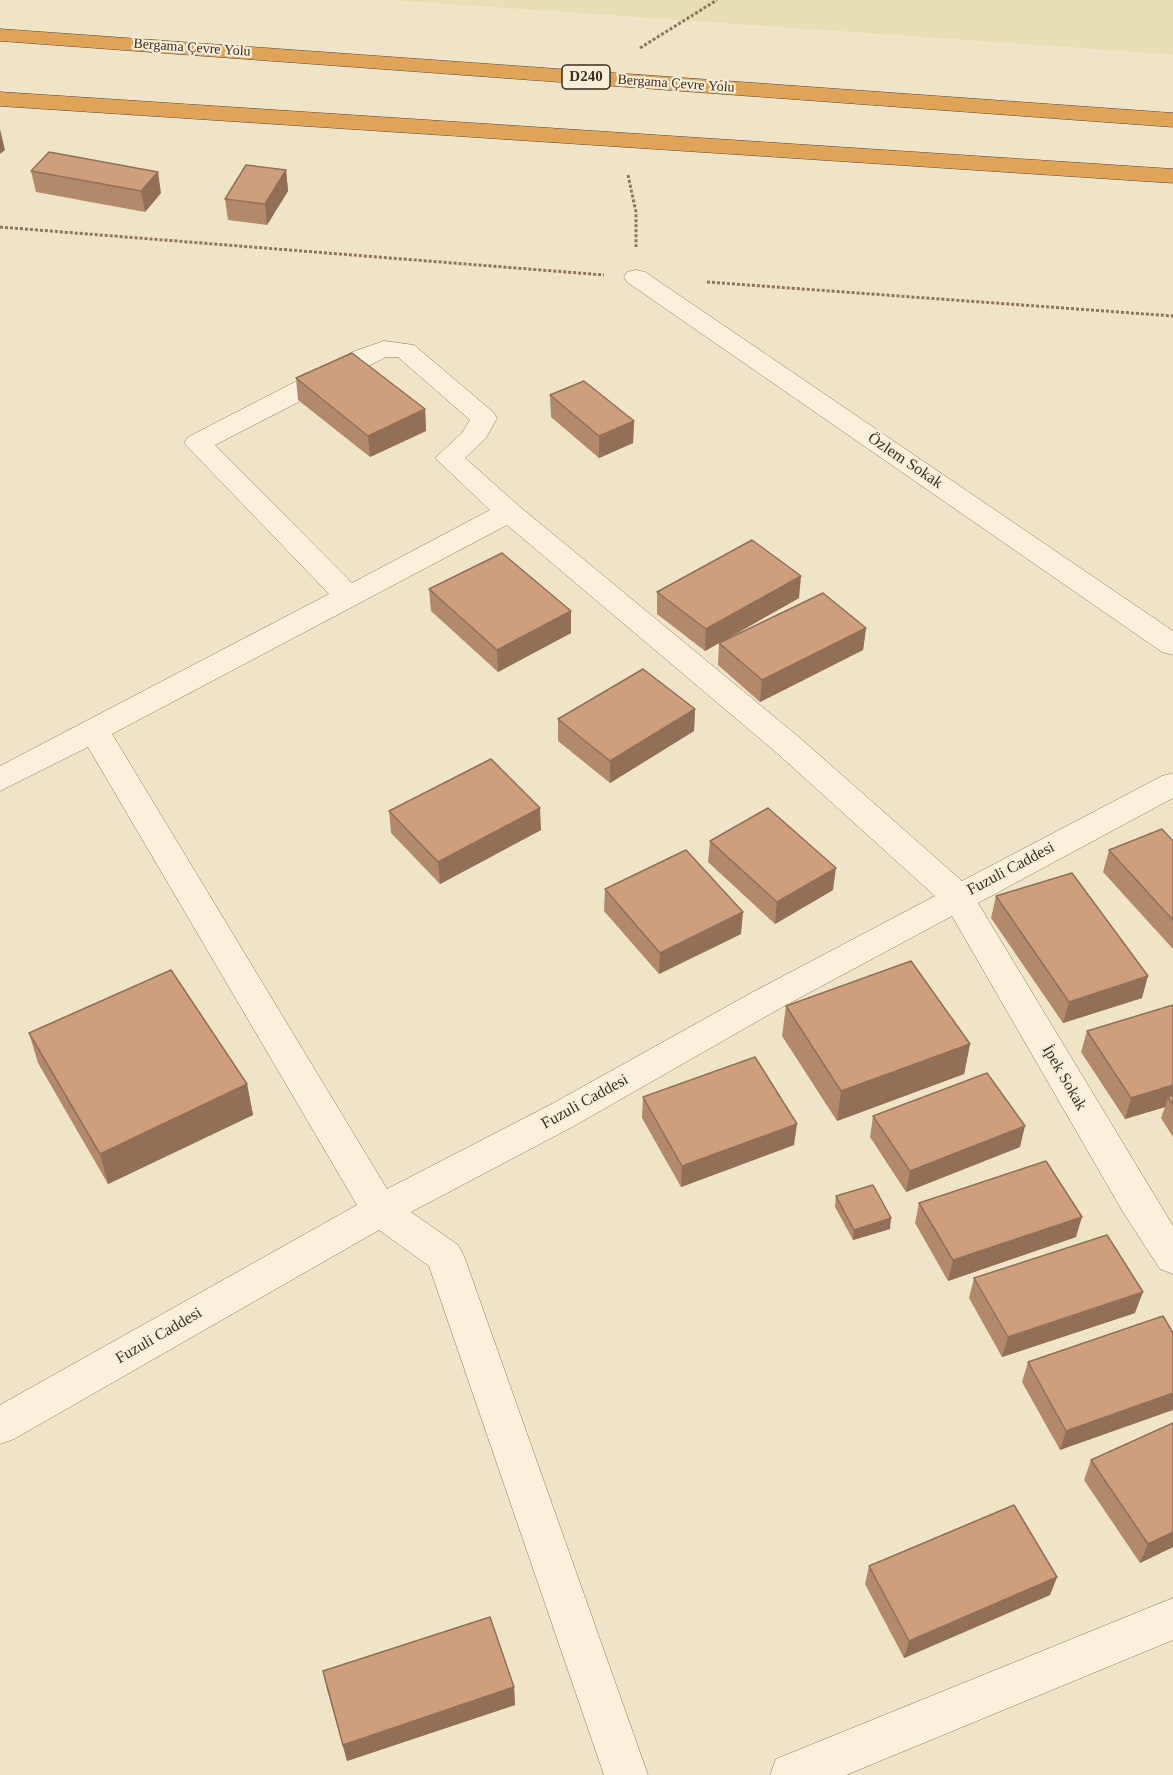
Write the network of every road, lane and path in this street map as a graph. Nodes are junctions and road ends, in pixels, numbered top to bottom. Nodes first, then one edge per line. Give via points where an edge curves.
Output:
1 (717, 0) edge
2 (0, 34) edge
3 (636, 50) dead end
4 (0, 99) edge
5 (1173, 120) edge
6 (628, 176) dead end
7 (1173, 176) edge
8 (0, 227) edge
9 (636, 277) junction
10 (1173, 316) edge
11 (509, 512) junction
12 (348, 596) junction
13 (1173, 645) edge
14 (94, 730) junction
15 (0, 780) edge
16 (1173, 784) edge
17 (958, 897) junction
18 (380, 1211) junction
19 (1173, 1258) edge
20 (0, 1426) edge
21 (1173, 1619) edge
22 (626, 1775) edge
23 (792, 1775) edge

1 - 3 path
2 - 5 highway, Bergama Çevre Yolu / D240
4 - 7 highway
6 - 9 path via 636,212
8 - 9 path
9 - 10 path
9 - 13 street, Özlem Sokak
11 - 12 street
11 - 12 street, İpek Sokak via 449,458 472,438 484,418 405,351 384,349 364,356 198,443
11 - 17 street, İpek Sokak via 789,746
12 - 14 street
14 - 15 street
14 - 18 street
16 - 17 street, Fuzuli Caddesi
17 - 18 street, Fuzuli Caddesi
17 - 19 street, İpek Sokak
18 - 20 street, Fuzuli Caddesi
18 - 22 street via 445,1256
21 - 23 street

